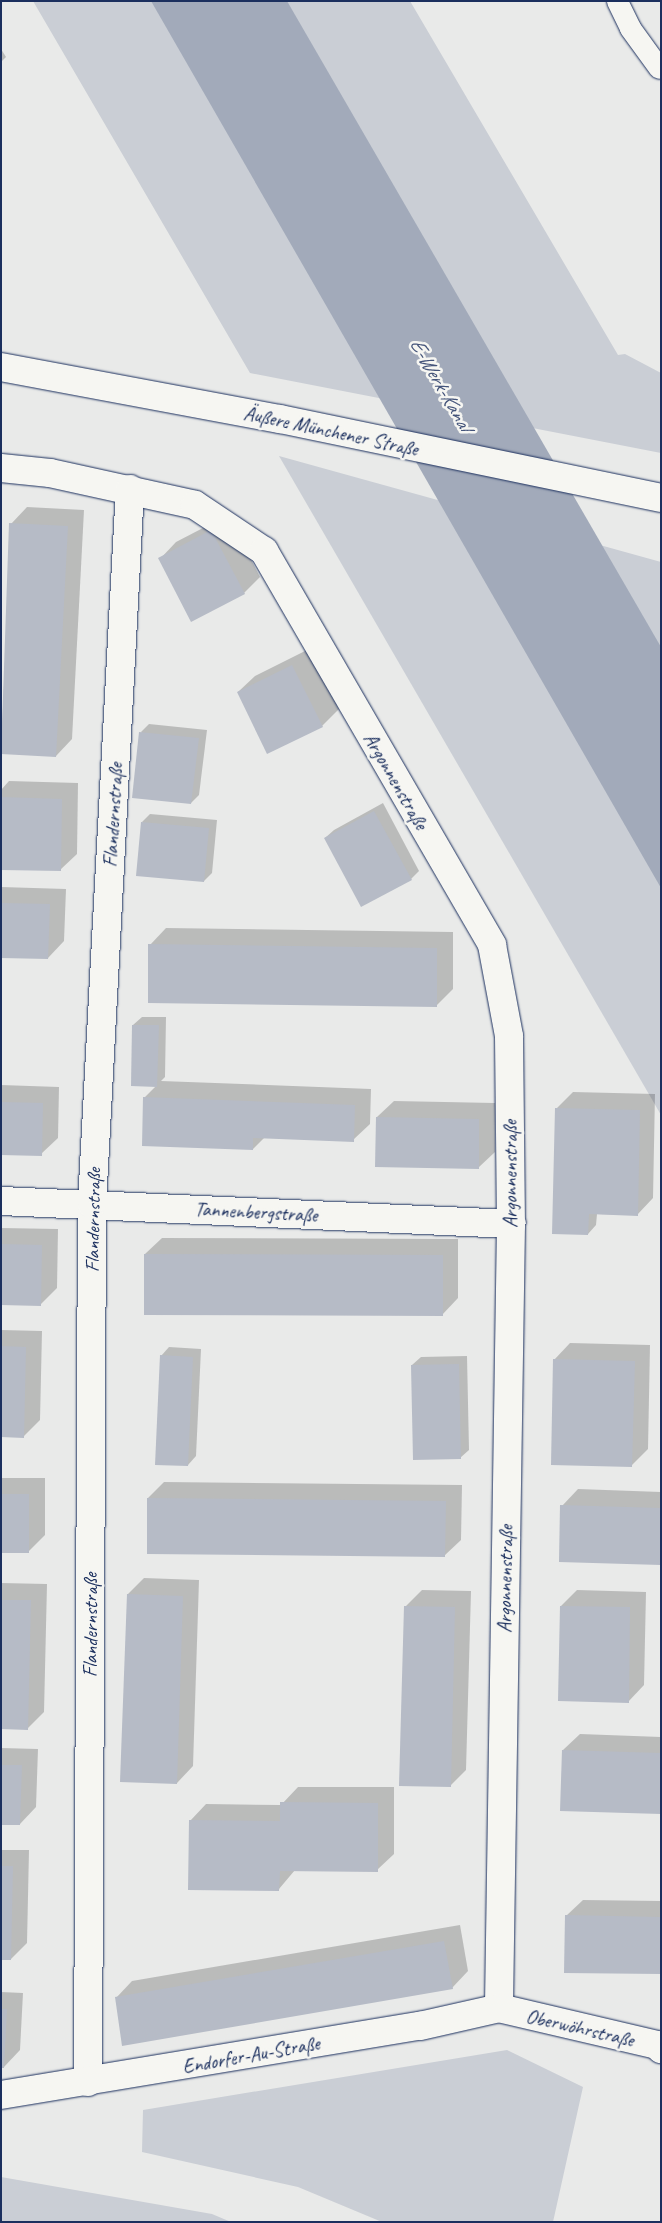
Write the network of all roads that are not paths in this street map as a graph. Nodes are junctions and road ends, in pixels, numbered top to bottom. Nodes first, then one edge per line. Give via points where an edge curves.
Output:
1 (618, 1) edge
2 (659, 68) dead end
3 (1, 367) edge
4 (1, 468) edge
5 (130, 489) junction
6 (661, 498) edge
7 (1, 1201) edge
8 (92, 1204) junction
9 (511, 1224) junction
10 (499, 2008) junction
11 (661, 2049) edge
12 (88, 2082) junction
13 (1, 2095) edge

1 - 2 lane via 630,28
3 - 6 street, Äußere Münchener Straße via 280,419
4 - 5 street via 50,473
5 - 8 street, Flandernstraße
5 - 9 street, Argonnenstraße via 195,505 264,551 492,945 509,1036
7 - 8 street, Tannenbergstraße
8 - 9 street, Tannenbergstraße
8 - 12 street, Flandernstraße
9 - 10 street, Argonnenstraße
10 - 11 street, Oberwöhrstraße via 657,2045
10 - 12 street, Endorfer-Au-Straße via 420,2026
12 - 13 street, Endorfer-Au-Straße

